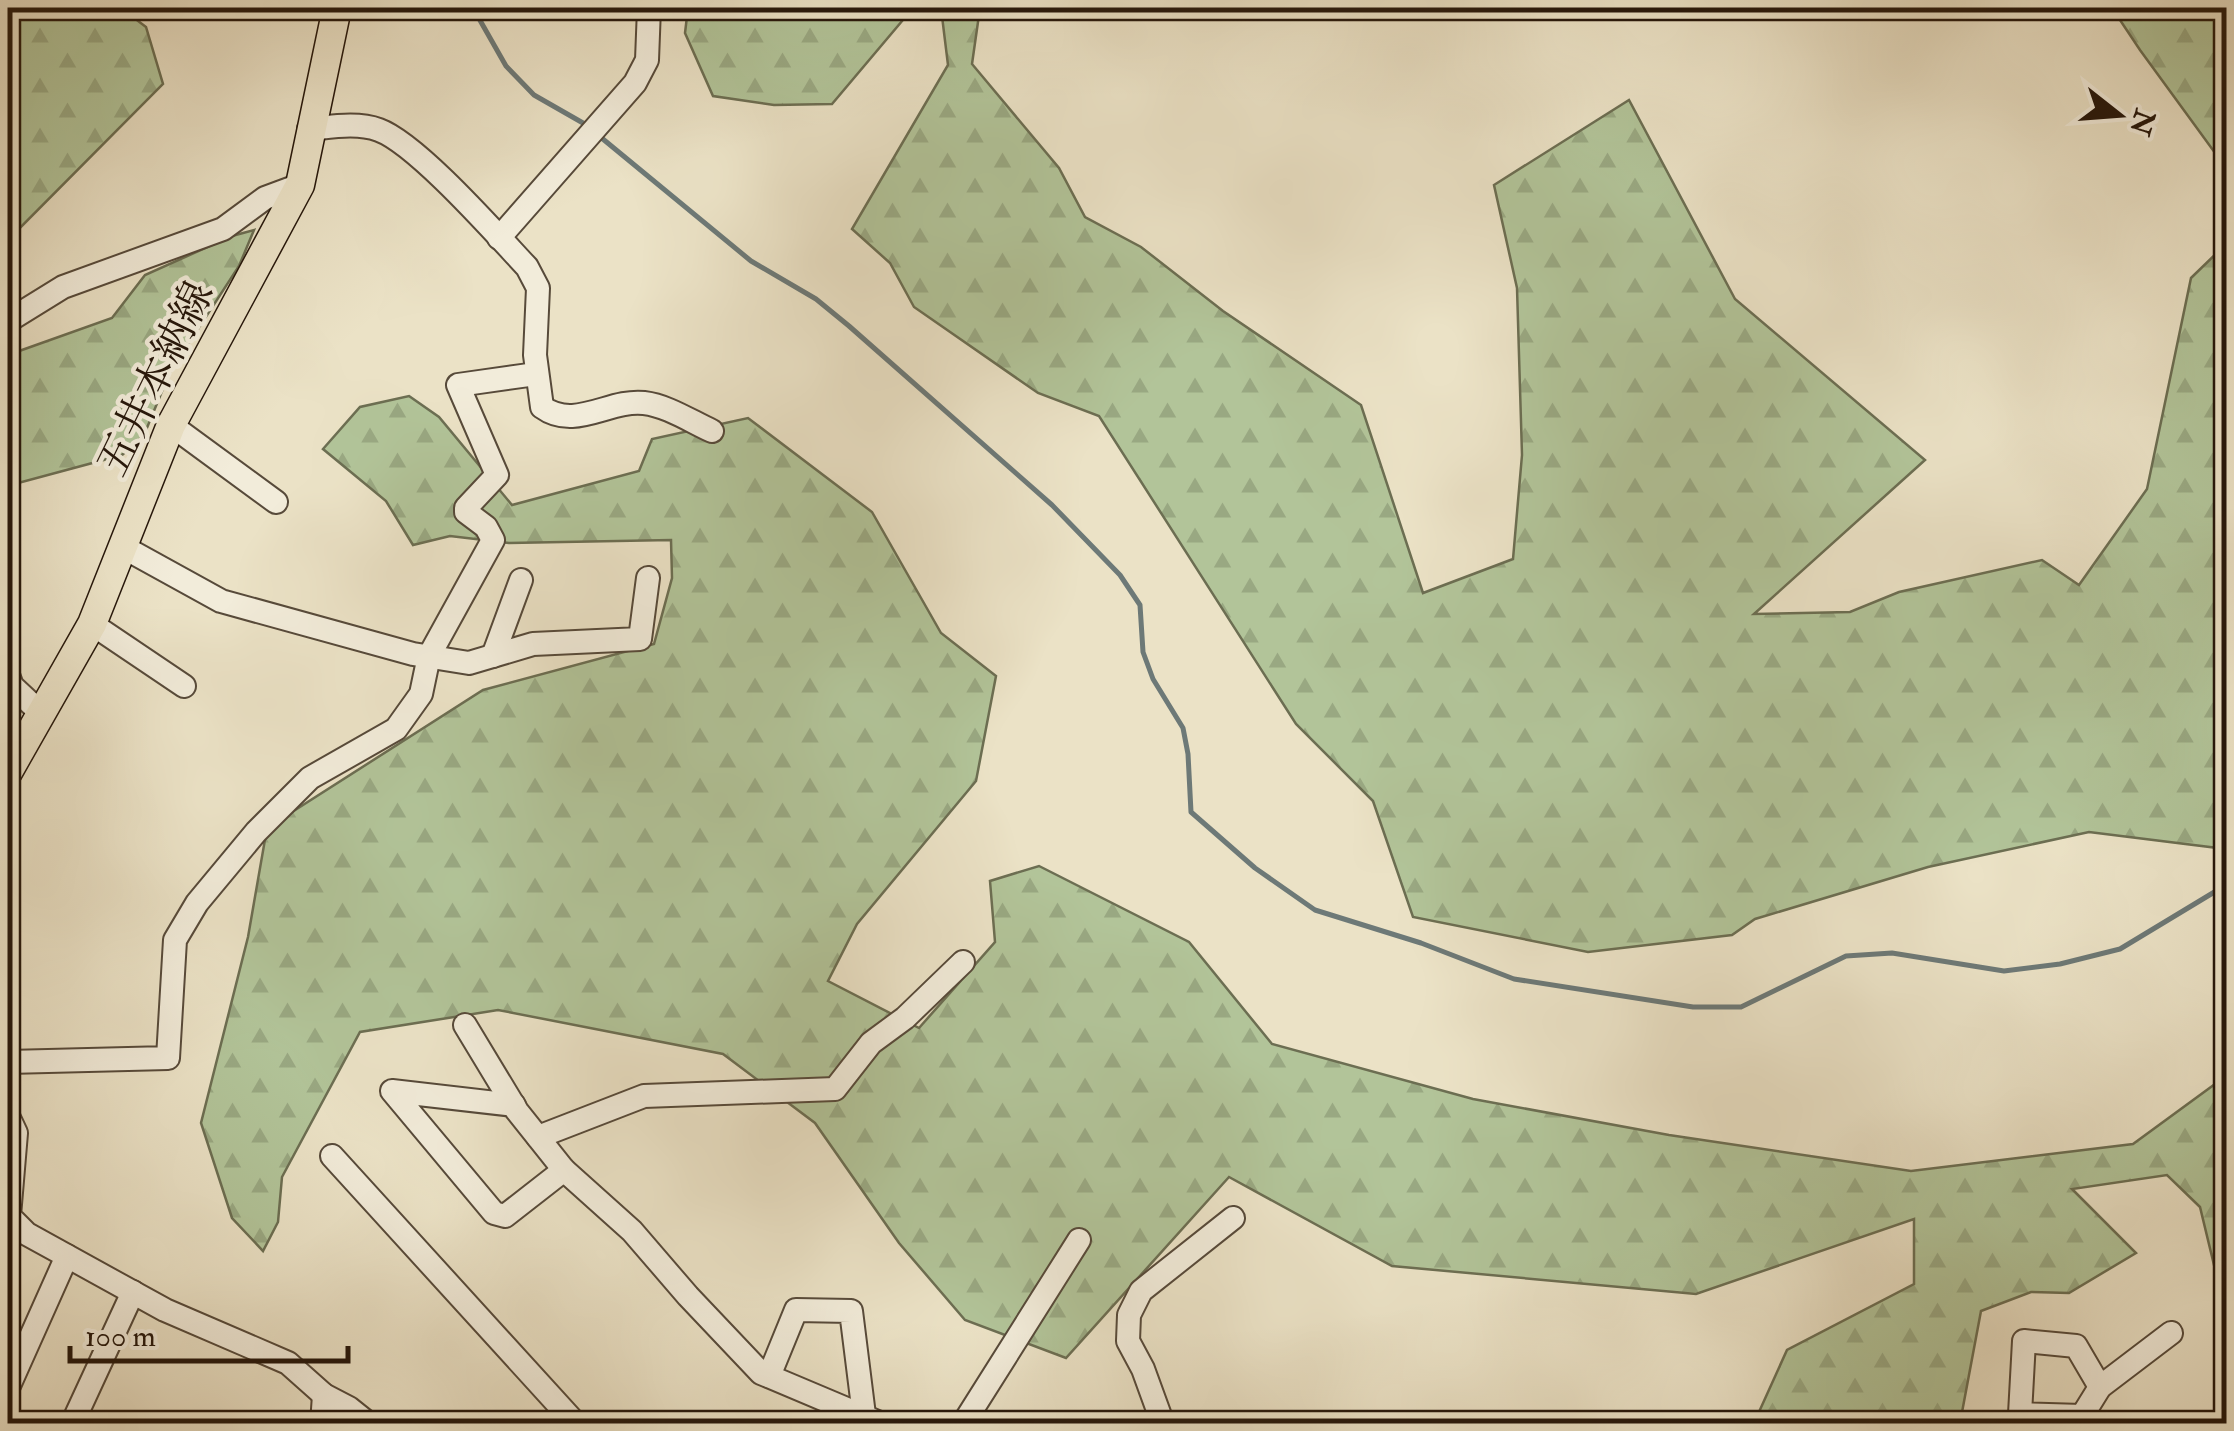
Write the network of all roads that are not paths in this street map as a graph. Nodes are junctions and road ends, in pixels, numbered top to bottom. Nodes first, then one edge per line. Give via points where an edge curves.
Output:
1 (337, 8) edge
2 (649, 8) edge
3 (309, 129) junction
4 (300, 185) junction
5 (499, 238) junction
6 (8, 321) edge
7 (536, 374) junction
8 (171, 425) junction
9 (712, 431) dead end
10 (276, 502) dead end
11 (123, 547) junction
12 (648, 578) dead end
13 (522, 580) dead end
14 (92, 624) junction
15 (429, 656) junction
16 (493, 656) junction
17 (8, 676) edge
18 (184, 686) dead end
19 (41, 714) junction
20 (8, 772) edge
21 (963, 962) dead end
22 (465, 1025) dead end
23 (8, 1062) edge
24 (514, 1105) junction
25 (8, 1116) edge
26 (538, 1136) junction
27 (332, 1156) dead end
28 (564, 1170) junction
29 (1233, 1218) dead end
30 (1078, 1240) dead end
31 (68, 1256) junction
32 (133, 1292) junction
33 (2170, 1333) dead end
34 (769, 1376) junction
35 (2100, 1387) junction
36 (8, 1388) edge
37 (324, 1395) junction
38 (873, 1419) edge
39 (2083, 1420) edge
40 (72, 1424) edge
41 (322, 1424) edge
42 (368, 1424) edge
43 (576, 1424) edge
44 (963, 1424) edge
45 (1164, 1424) edge

1 - 3 main road, 五井本納線
2 - 5 street via 647,60 636,83
3 - 4 main road, 五井本納線
3 - 5 street via 379,130 411,151
4 - 6 street via 265,198 222,229 63,287
4 - 8 main road, 五井本納線
5 - 7 street via 538,288
7 - 9 street via 542,407 550,413 570,417 640,402
7 - 15 street via 458,385 497,476 466,512 494,540
8 - 10 street
8 - 11 main road, 五井本納線
11 - 14 main road, 五井本納線
11 - 15 street via 221,601
12 - 16 street via 640,639 534,644
13 - 16 street
14 - 18 street
14 - 19 main road, 五井本納線
15 - 16 street via 469,663
15 - 23 street via 421,694 396,729 310,778 197,903 175,940 168,1058
17 - 19 street
19 - 20 main road, 五井本納線
21 - 26 street via 871,1043 834,1089 644,1096
22 - 24 street
24 - 26 street
24 - 28 street via 392,1091 494,1213 506,1216
25 - 31 street via 16,1133 9,1216
26 - 28 street
27 - 43 street
28 - 34 street via 632,1230
29 - 45 street via 1142,1291 1130,1315 1128,1341
30 - 44 street
31 - 32 street
31 - 36 street
32 - 37 street via 288,1362
32 - 40 street
33 - 35 street
34 - 38 street
34 - 38 street via 796,1310 851,1311
35 - 39 street
35 - 39 street via 2076,1346 2024,1340 2020,1414
37 - 41 street
37 - 42 street

